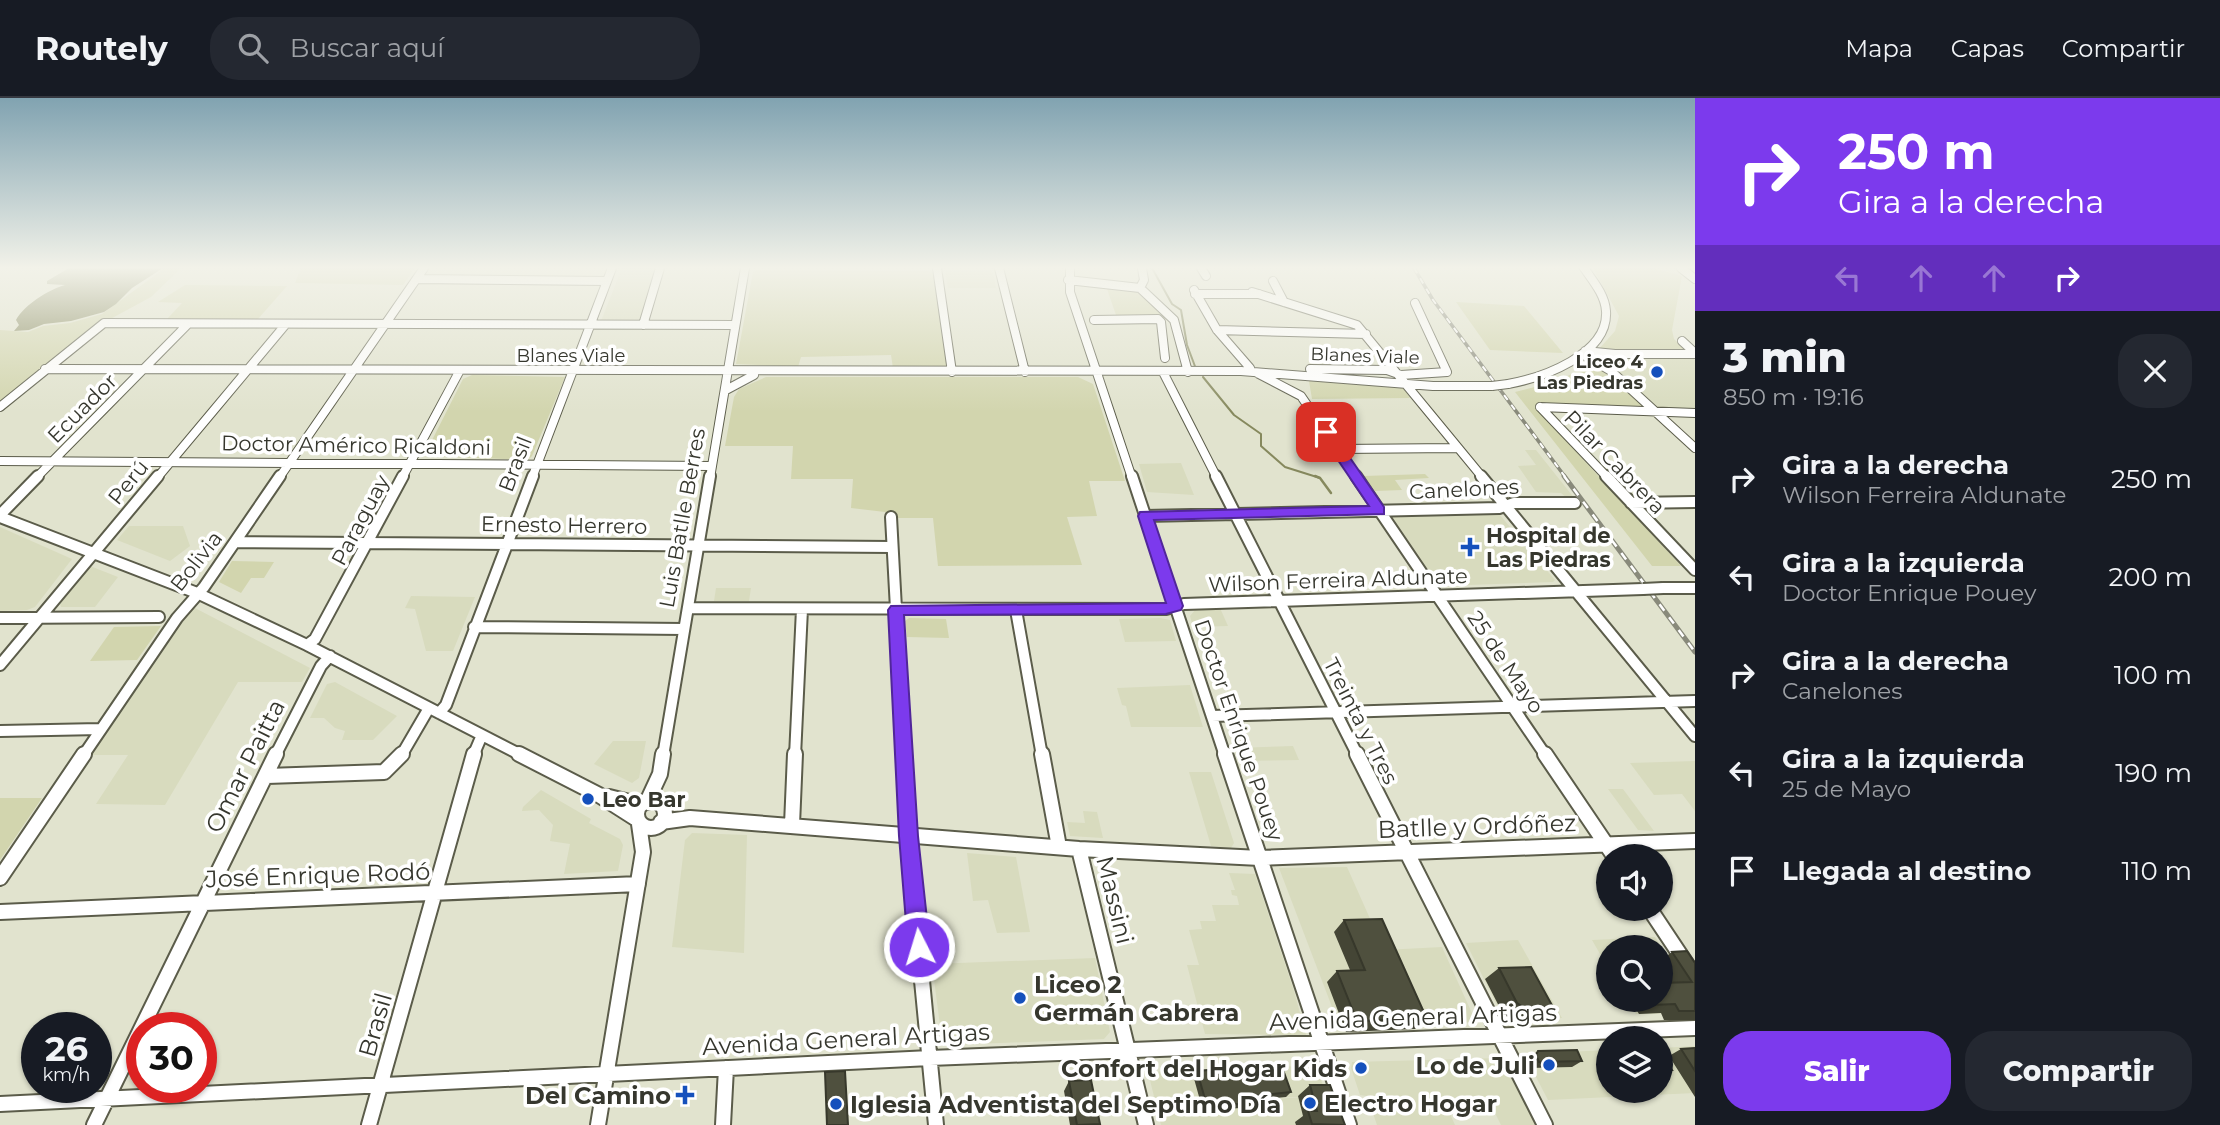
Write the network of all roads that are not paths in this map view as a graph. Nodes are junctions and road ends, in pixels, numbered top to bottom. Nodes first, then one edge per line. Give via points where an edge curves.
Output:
1 (391, 316) edge
2 (594, 316) edge
3 (646, 316) edge
4 (737, 316) edge
5 (944, 316) edge
6 (1011, 316) edge
7 (1080, 316) edge
8 (1170, 316) edge
9 (1209, 316) edge
10 (1328, 316) edge
11 (1420, 316) edge
12 (1607, 316) edge
13 (1094, 320) dead end
14 (188, 324) junction
15 (286, 324) junction
16 (385, 324) junction
17 (591, 325) junction
18 (735, 325) junction
19 (643, 326) junction
20 (1217, 330) junction
21 (1366, 334) junction
22 (1682, 341) dead end
23 (1584, 352) junction
24 (1695, 353) edge
25 (1165, 358) dead end
26 (45, 369) junction
27 (144, 370) junction
28 (1187, 370) junction
29 (1251, 370) junction
30 (248, 371) junction
31 (353, 371) junction
32 (767, 371) junction
33 (459, 372) junction
34 (574, 372) junction
35 (728, 372) junction
36 (952, 372) junction
37 (1025, 372) junction
38 (1163, 372) junction
39 (1098, 373) junction
40 (1296, 375) junction
41 (1403, 379) junction
42 (726, 390) junction
43 (1301, 396) junction
44 (0, 407) edge
45 (1655, 411) junction
46 (1695, 412) edge
47 (1695, 447) edge
48 (1457, 448) junction
49 (1338, 449) junction
50 (0, 461) edge
51 (55, 461) junction
52 (170, 461) junction
53 (290, 462) junction
54 (410, 462) junction
55 (537, 465) junction
56 (711, 466) junction
57 (1695, 502) edge
58 (1575, 503) dead end
59 (1631, 503) junction
60 (1506, 506) junction
61 (1379, 510) junction
62 (1235, 514) junction
63 (0, 516) edge
64 (1145, 516) junction
65 (891, 517) dead end
66 (235, 542) junction
67 (368, 543) junction
68 (507, 543) junction
69 (698, 546) junction
70 (892, 547) junction
71 (93, 553) junction
72 (1695, 570) edge
73 (1695, 588) edge
74 (1576, 591) junction
75 (197, 593) junction
76 (1437, 597) junction
77 (1278, 600) junction
78 (1175, 606) junction
79 (688, 608) junction
80 (802, 609) junction
81 (896, 610) junction
82 (1016, 610) junction
83 (159, 617) dead end
84 (0, 618) edge
85 (38, 618) junction
86 (474, 627) junction
87 (684, 629) junction
88 (307, 645) junction
89 (330, 656) junction
90 (0, 665) edge
91 (1695, 701) edge
92 (1668, 702) junction
93 (1511, 706) junction
94 (434, 710) junction
95 (1335, 712) junction
96 (1212, 716) junction
97 (100, 729) junction
98 (0, 731) edge
99 (482, 735) junction
100 (1695, 736) edge
101 (660, 774) junction
102 (267, 776) junction
103 (599, 795) junction
104 (644, 803) junction
105 (662, 816) junction
106 (637, 821) junction
107 (792, 825) junction
108 (908, 836) junction
109 (1695, 841) edge
110 (1606, 844) edge
111 (1667, 844) edge
112 (1059, 847) junction
113 (1079, 849) junction
114 (1596, 850) edge
115 (1408, 851) junction
116 (643, 852) junction
117 (1260, 858) junction
118 (0, 878) edge
119 (638, 884) junction
120 (437, 893) junction
121 (202, 901) junction
122 (0, 912) edge
123 (1658, 921) edge
124 (1695, 977) edge
125 (1695, 1028) edge
126 (1500, 1037) junction
127 (1322, 1044) junction
128 (1128, 1050) junction
129 (930, 1058) junction
130 (726, 1068) junction
131 (607, 1073) junction
132 (382, 1085) junction
133 (112, 1087) edge
134 (112, 1099) edge
135 (21, 1103) edge
136 (104, 1103) edge
137 (0, 1104) edge
138 (94, 1125) edge
139 (369, 1125) edge
140 (598, 1125) edge
141 (723, 1125) edge
142 (936, 1125) edge
143 (1146, 1125) edge
144 (1349, 1125) edge
145 (1545, 1125) edge

1 - 16 street, Bolivia
2 - 17 street, Brasil
3 - 19 street
4 - 18 street, Luis Batlle Berres
5 - 36 street
6 - 37 street
7 - 39 street, Doctor Enrique Pouey
8 - 28 street
9 - 20 street, 25 de Mayo
10 - 21 street via 1357,325
11 - 41 street, Blanes Viale via 1447,372
12 - 23 street
13 - 25 street via 1158,320
14 - 15 street
14 - 26 street via 104,323
14 - 27 street, Ecuador
15 - 16 street
15 - 30 street, Perú
16 - 17 street
16 - 31 street, Bolivia
17 - 19 street
17 - 34 street, Brasil
18 - 19 street
18 - 35 street, Luis Batlle Berres
20 - 21 street
20 - 29 street, 25 de Mayo
21 - 41 street
22 - 24 street
23 - 24 street
23 - 41 street, bridge via 1544,376 1508,384 1457,387
23 - 45 street
26 - 27 street, Blanes Viale
26 - 44 street
27 - 30 street, Blanes Viale
27 - 51 street, Ecuador
28 - 29 street, Blanes Viale
28 - 38 street, Blanes Viale
29 - 40 street
29 - 41 street, Blanes Viale via 1387,370
29 - 43 street, 25 de Mayo
30 - 31 street, Blanes Viale
30 - 52 street, Perú
31 - 33 street, Blanes Viale
31 - 53 street, Bolivia
32 - 35 street, Blanes Viale
32 - 36 street, Blanes Viale
32 - 42 street
33 - 34 street, Blanes Viale
33 - 54 street, Paraguay
34 - 35 street, Blanes Viale
34 - 55 street, Brasil
35 - 42 street, Luis Batlle Berres
36 - 37 street, Blanes Viale
37 - 39 street, Blanes Viale
38 - 39 street, Blanes Viale
38 - 62 street, Treinta y Tres
39 - 64 street, Doctor Enrique Pouey
40 - 41 street
40 - 43 street
41 - 48 street
42 - 56 street, Luis Batlle Berres
43 - 49 street, 25 de Mayo
45 - 46 street
45 - 47 street
45 - 59 street, Pilar Cabrera via 1540,407
48 - 49 street
48 - 60 street
49 - 61 street, 25 de Mayo
50 - 51 street, Doctor Américo Ricaldoni
51 - 52 street, Doctor Américo Ricaldoni
51 - 63 street, Ecuador
52 - 53 street, Doctor Américo Ricaldoni
52 - 71 street, Perú
53 - 54 street, Doctor Américo Ricaldoni
53 - 66 street, Bolivia
54 - 55 street, Doctor Américo Ricaldoni
54 - 67 street, Paraguay
55 - 56 street, Doctor Américo Ricaldoni
55 - 68 street, Brasil
56 - 69 street, Luis Batlle Berres
57 - 59 street
58 - 60 street, Canelones
59 - 72 street, Pilar Cabrera
60 - 61 street, Canelones
60 - 74 street
61 - 62 street, Canelones
61 - 76 street, 25 de Mayo
62 - 64 street, Canelones
62 - 77 street, Treinta y Tres
63 - 71 street
64 - 78 street, Doctor Enrique Pouey
65 - 70 street
66 - 67 street, Ernesto Herrero
66 - 75 street, Bolivia
67 - 68 street, Ernesto Herrero
67 - 88 street, Paraguay via 315,639
68 - 69 street, Ernesto Herrero
68 - 86 street, Brasil
69 - 70 street, Ernesto Herrero
69 - 79 street, Luis Batlle Berres
70 - 81 street
71 - 75 street
71 - 85 street, Perú
73 - 74 street, Wilson Ferreira Aldunate, bridge
74 - 76 street, Wilson Ferreira Aldunate
74 - 92 street
75 - 88 street
75 - 97 street, Bolivia
76 - 77 street, Wilson Ferreira Aldunate
76 - 93 street, 25 de Mayo
77 - 78 street, Wilson Ferreira Aldunate
77 - 95 street, Treinta y Tres
78 - 82 street, Wilson Ferreira Aldunate
78 - 96 street, Doctor Enrique Pouey
79 - 80 street, Wilson Ferreira Aldunate
79 - 87 street, Luis Batlle Berres
80 - 81 street, Wilson Ferreira Aldunate
80 - 107 street
81 - 82 street, Wilson Ferreira Aldunate
81 - 108 street
82 - 112 street
83 - 85 street
84 - 85 street
85 - 90 street, Perú
86 - 87 street
86 - 94 street, Brasil via 446,705
87 - 101 street, Luis Batlle Berres
88 - 89 street
89 - 94 street
89 - 102 street, Omar Paitta
91 - 92 street
92 - 93 street
92 - 100 street
93 - 95 street
93 - 110 street, 25 de Mayo
94 - 99 street
94 - 102 street, Brasil via 418,719 399,760 384,772
95 - 96 street
95 - 115 street, Treinta y Tres
96 - 117 street, Doctor Enrique Pouey
97 - 98 street
97 - 118 street, Bolivia
99 - 103 street
99 - 120 street, Brasil
101 - 104 street, Luis Batlle Berres
101 - 105 street, Luis Batlle Berres
102 - 121 street, Omar Paitta
103 - 104 street
103 - 106 street
104 - 105 street
104 - 106 street, Luis Batlle Berres
105 - 106 street
105 - 107 street, Batlle y Ordóñez
105 - 116 street
106 - 116 street
107 - 108 street, Batlle y Ordóñez
108 - 112 street, Batlle y Ordóñez
108 - 129 street
109 - 111 street, Batlle y Ordóñez
112 - 113 street, Batlle y Ordóñez
113 - 117 street, Batlle y Ordóñez
113 - 128 street, Massini
114 - 115 street, Batlle y Ordóñez
115 - 117 street, Batlle y Ordóñez
115 - 126 street, Treinta y Tres
116 - 119 street
117 - 127 street, Doctor Enrique Pouey
119 - 120 street, José Enrique Rodó
119 - 131 street
120 - 121 street, José Enrique Rodó
120 - 132 street, Brasil
121 - 122 street, José Enrique Rodó
121 - 133 street, Omar Paitta
123 - 124 street
125 - 126 street, Avenida General Artigas
126 - 127 street, Avenida General Artigas
126 - 145 street, Treinta y Tres
127 - 128 street, Avenida General Artigas
127 - 144 street, Doctor Enrique Pouey
128 - 129 street, Avenida General Artigas
128 - 143 street, Massini
129 - 130 street, Avenida General Artigas
129 - 142 street
130 - 131 street, Avenida General Artigas
130 - 141 street
131 - 132 street, Avenida General Artigas
131 - 140 street
132 - 134 street, Avenida General Artigas
132 - 139 street, Brasil
135 - 137 street, Avenida General Artigas
136 - 138 street, Omar Paitta

